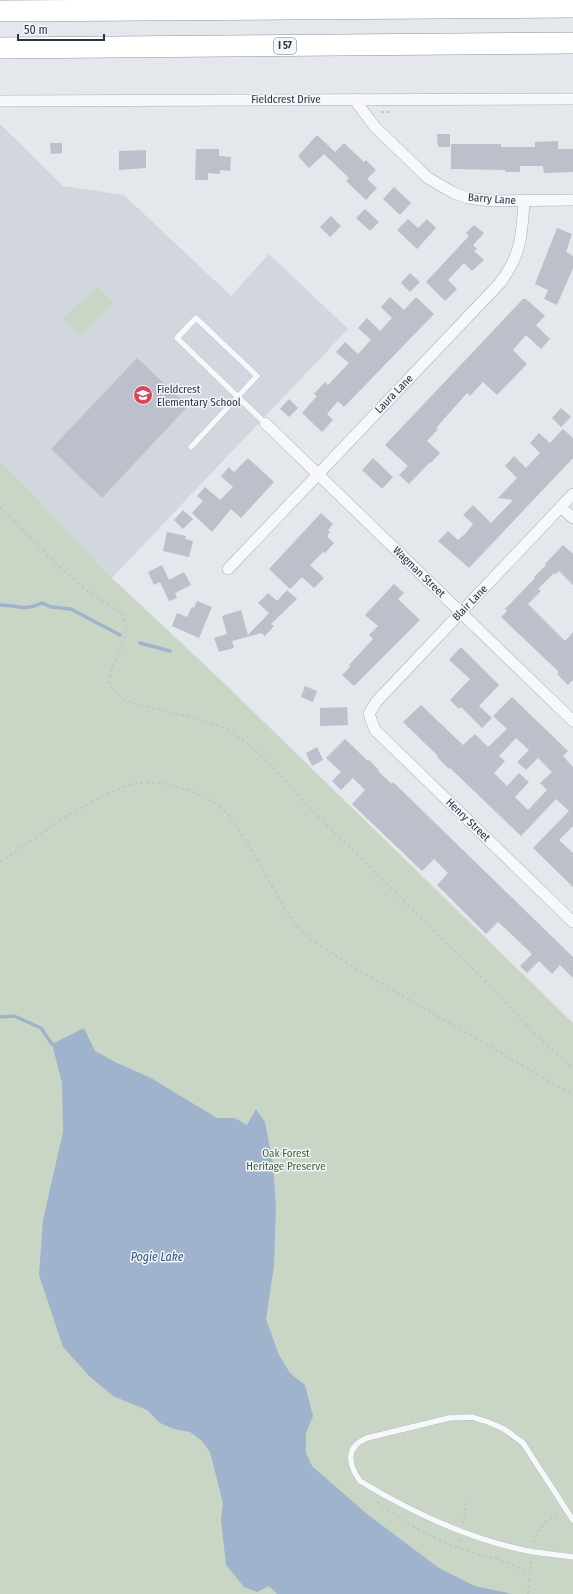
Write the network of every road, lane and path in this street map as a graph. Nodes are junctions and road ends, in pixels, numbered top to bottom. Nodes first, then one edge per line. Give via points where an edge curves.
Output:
1 (504, 0) edge
2 (573, 6) edge
3 (464, 7) junction
4 (0, 11) edge
5 (572, 43) edge
6 (0, 48) edge
7 (354, 99) junction
8 (573, 99) edge
9 (0, 101) edge
10 (573, 200) edge
11 (524, 201) junction
12 (238, 396) junction
13 (265, 423) joint
14 (191, 447) dead end
15 (317, 475) junction
16 (573, 494) edge
17 (0, 506) edge
18 (561, 507) junction
19 (573, 518) edge
20 (228, 569) dead end
21 (461, 612) junction
22 (369, 714) joint
23 (573, 721) edge
24 (0, 862) edge
25 (573, 922) edge
26 (573, 1068) edge
27 (573, 1095) edge
28 (376, 1501) dead end
29 (568, 1511) junction
30 (573, 1520) edge
31 (532, 1551) junction
32 (573, 1557) edge
33 (529, 1574) junction
34 (528, 1594) edge

1 - 3 highway
2 - 3 highway
3 - 4 highway
5 - 6 highway, I 57
7 - 8 street, Fieldcrest Drive
7 - 9 street, Fieldcrest Drive
7 - 11 street, Barry Lane via 375,127 428,178 468,198
10 - 11 street, Barry Lane
11 - 15 street, Laura Lane via 519,250 505,276
12 - 12 lane via 177,338 196,318 257,376
12 - 13 lane
12 - 14 lane
13 - 15 street, Wagman Street
15 - 20 street, Laura Lane
15 - 21 street, Wagman Street
16 - 18 street, Blair Lane
17 - 26 path via 54,562 85,589 123,615 127,630 112,667 109,685 116,692 136,704 224,728 246,742 536,1035
18 - 19 street
18 - 21 street, Blair Lane
21 - 22 street, Blair Lane via 376,702
21 - 23 street, Wagman Street
22 - 25 street, Henry Street via 375,730
24 - 27 path via 68,816 108,793 132,784 147,782 160,782 190,790 216,803 228,814 296,925 312,940 355,968
28 - 33 path via 419,1530 450,1545 473,1554 511,1563
29 - 30 lane
29 - 31 path via 555,1515 546,1522 534,1540
29 - 31 lane via 523,1443 504,1429 478,1418 449,1418 367,1438 352,1449 350,1459 353,1471 360,1481 377,1491 431,1520 496,1543
31 - 32 lane
31 - 33 path
33 - 34 path

